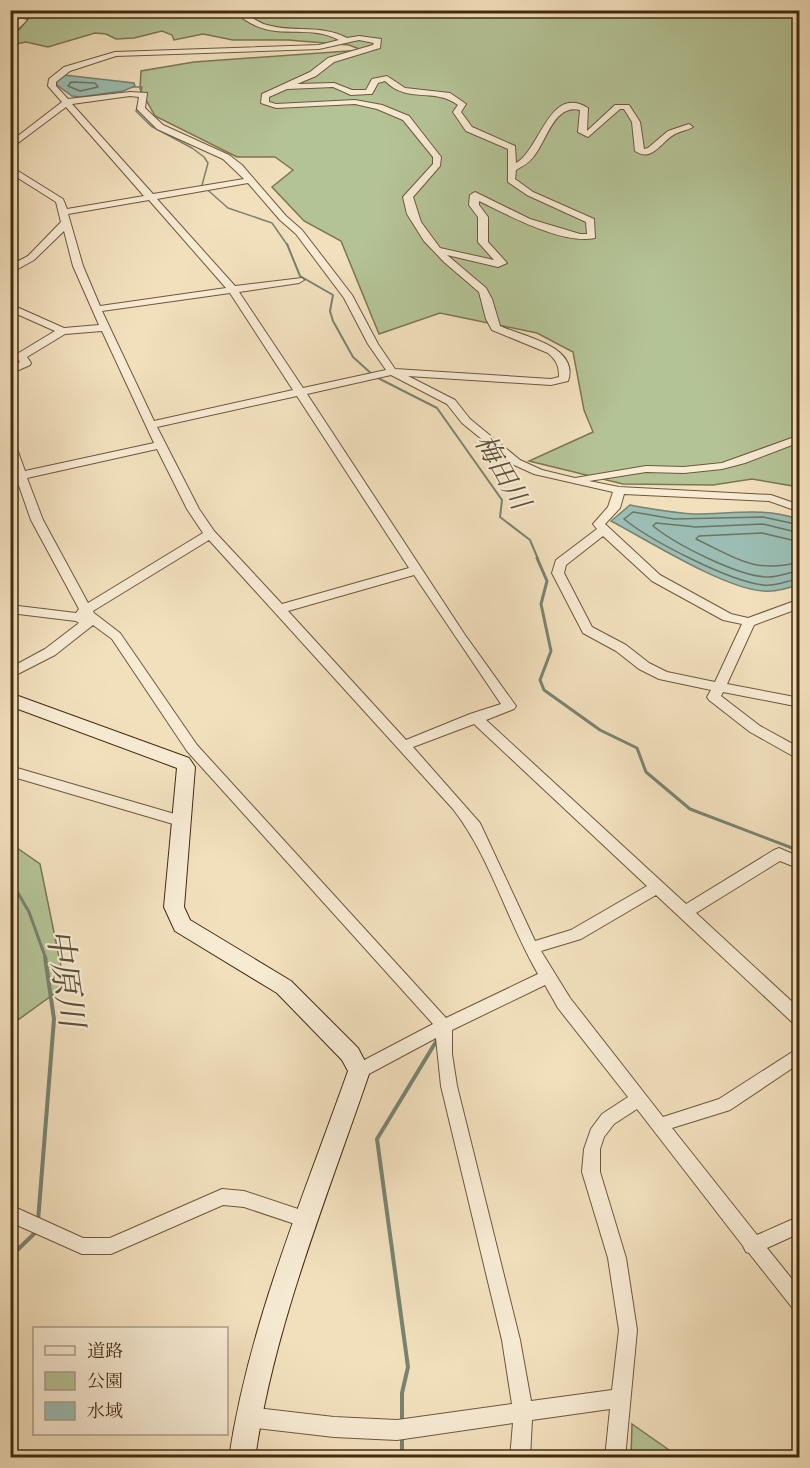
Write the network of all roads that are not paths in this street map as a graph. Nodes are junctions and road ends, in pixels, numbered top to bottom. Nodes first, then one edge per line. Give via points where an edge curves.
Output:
1 (236, 10) edge
2 (23, 20) dead end
3 (10, 35) edge
4 (346, 41) junction
5 (280, 87) junction
6 (67, 102) junction
7 (689, 127) dead end
8 (10, 147) edge
9 (10, 169) edge
10 (511, 169) junction
11 (251, 180) junction
12 (152, 198) junction
13 (66, 218) junction
14 (438, 249) junction
15 (10, 275) edge
16 (299, 280) dead end
17 (233, 290) junction
18 (10, 307) edge
19 (97, 309) junction
20 (106, 328) junction
21 (63, 331) junction
22 (10, 371) edge
23 (392, 372) junction
24 (300, 392) junction
25 (152, 425) junction
26 (800, 438) edge
27 (160, 445) junction
28 (10, 446) edge
29 (16, 476) edge
30 (569, 481) junction
31 (619, 490) junction
32 (800, 509) edge
33 (603, 530) junction
34 (210, 534) junction
35 (417, 570) junction
36 (800, 603) edge
37 (10, 609) edge
38 (280, 609) junction
39 (82, 614) junction
40 (749, 622) junction
41 (10, 674) edge
42 (717, 686) junction
43 (11, 699) edge
44 (800, 703) edge
45 (475, 717) junction
46 (403, 746) junction
47 (192, 748) junction
48 (800, 755) edge
49 (177, 760) junction
50 (10, 771) edge
51 (180, 820) junction
52 (800, 864) edge
53 (657, 886) junction
54 (686, 912) junction
55 (531, 948) junction
56 (547, 977) junction
57 (800, 1019) edge
58 (444, 1026) junction
59 (800, 1054) edge
60 (359, 1071) junction
61 (638, 1099) junction
62 (660, 1125) junction
63 (10, 1213) edge
64 (307, 1220) junction
65 (800, 1224) edge
66 (752, 1246) junction
67 (800, 1304) edge
68 (620, 1398) junction
69 (523, 1410) junction
70 (248, 1417) junction
71 (242, 1458) edge
72 (520, 1458) edge
73 (615, 1458) edge

1 - 4 street via 258,27 328,33
2 - 3 street
4 - 5 street via 370,38 379,44 331,60 313,74
4 - 6 street via 319,46 115,54 67,69 52,81 55,92
5 - 10 street via 334,85 351,93 369,92 375,81 387,78 404,90 438,92 462,104 457,112 470,129 512,148
5 - 14 street via 265,96 265,103 362,103 406,118 438,157 437,164 408,197 408,207
6 - 8 street
6 - 11 street via 142,94 141,110 155,124 226,157
6 - 12 street
7 - 10 street via 672,132 651,152 644,153 639,151 636,118 626,107 618,107 588,134 582,132 584,108 567,106 554,114 533,154
9 - 13 street via 60,201
10 - 14 street via 511,180 533,197 591,221 592,236 580,237 527,221 476,195 474,205 483,217 483,242 502,263
11 - 12 street
11 - 23 street via 299,232 349,297
12 - 13 street
12 - 17 street
13 - 15 street via 31,258 14,267
13 - 19 street via 78,266
14 - 23 street via 488,296 496,328 553,351 564,364 566,376 551,382
16 - 17 street
17 - 19 street
17 - 24 street
18 - 21 street
19 - 20 street
20 - 21 street
20 - 25 street
21 - 22 street via 21,356 26,363
23 - 24 street
23 - 30 street via 450,402 466,421 516,462
24 - 25 street
24 - 35 street
25 - 27 street
26 - 30 street via 722,466 646,469
27 - 29 street
27 - 34 street
28 - 29 street
29 - 39 street
30 - 31 street
31 - 32 street via 771,498
31 - 33 street via 614,508 599,524
33 - 40 street via 656,578 727,617
33 - 42 street via 560,563 558,573 587,630 664,676
34 - 38 street
34 - 39 street
35 - 38 street
35 - 45 street via 509,706
36 - 40 street
37 - 39 street
38 - 46 street
39 - 41 street via 88,624 50,652
39 - 47 street via 116,636
40 - 42 street
42 - 44 street
42 - 48 street via 714,697 755,729
43 - 49 street
45 - 46 street
45 - 53 street
46 - 55 street via 475,827
47 - 49 street
47 - 58 street
49 - 51 street via 186,767
50 - 51 street
51 - 60 street via 174,907 182,925 284,987 350,1054
52 - 54 street via 779,854
53 - 54 street
53 - 55 street via 576,935
54 - 57 street
55 - 56 street
56 - 58 street
56 - 61 street
58 - 60 street
58 - 69 street via 449,1086 511,1340
59 - 62 street via 724,1105
60 - 64 street
61 - 62 street
61 - 68 street via 608,1119 592,1149 591,1172 617,1258 628,1330
62 - 66 street
63 - 64 street via 82,1246 111,1246 222,1197 234,1197
64 - 70 street via 274,1316
65 - 66 street
66 - 67 street
68 - 69 street
68 - 73 street
69 - 70 street via 401,1430
69 - 72 street
70 - 71 street

